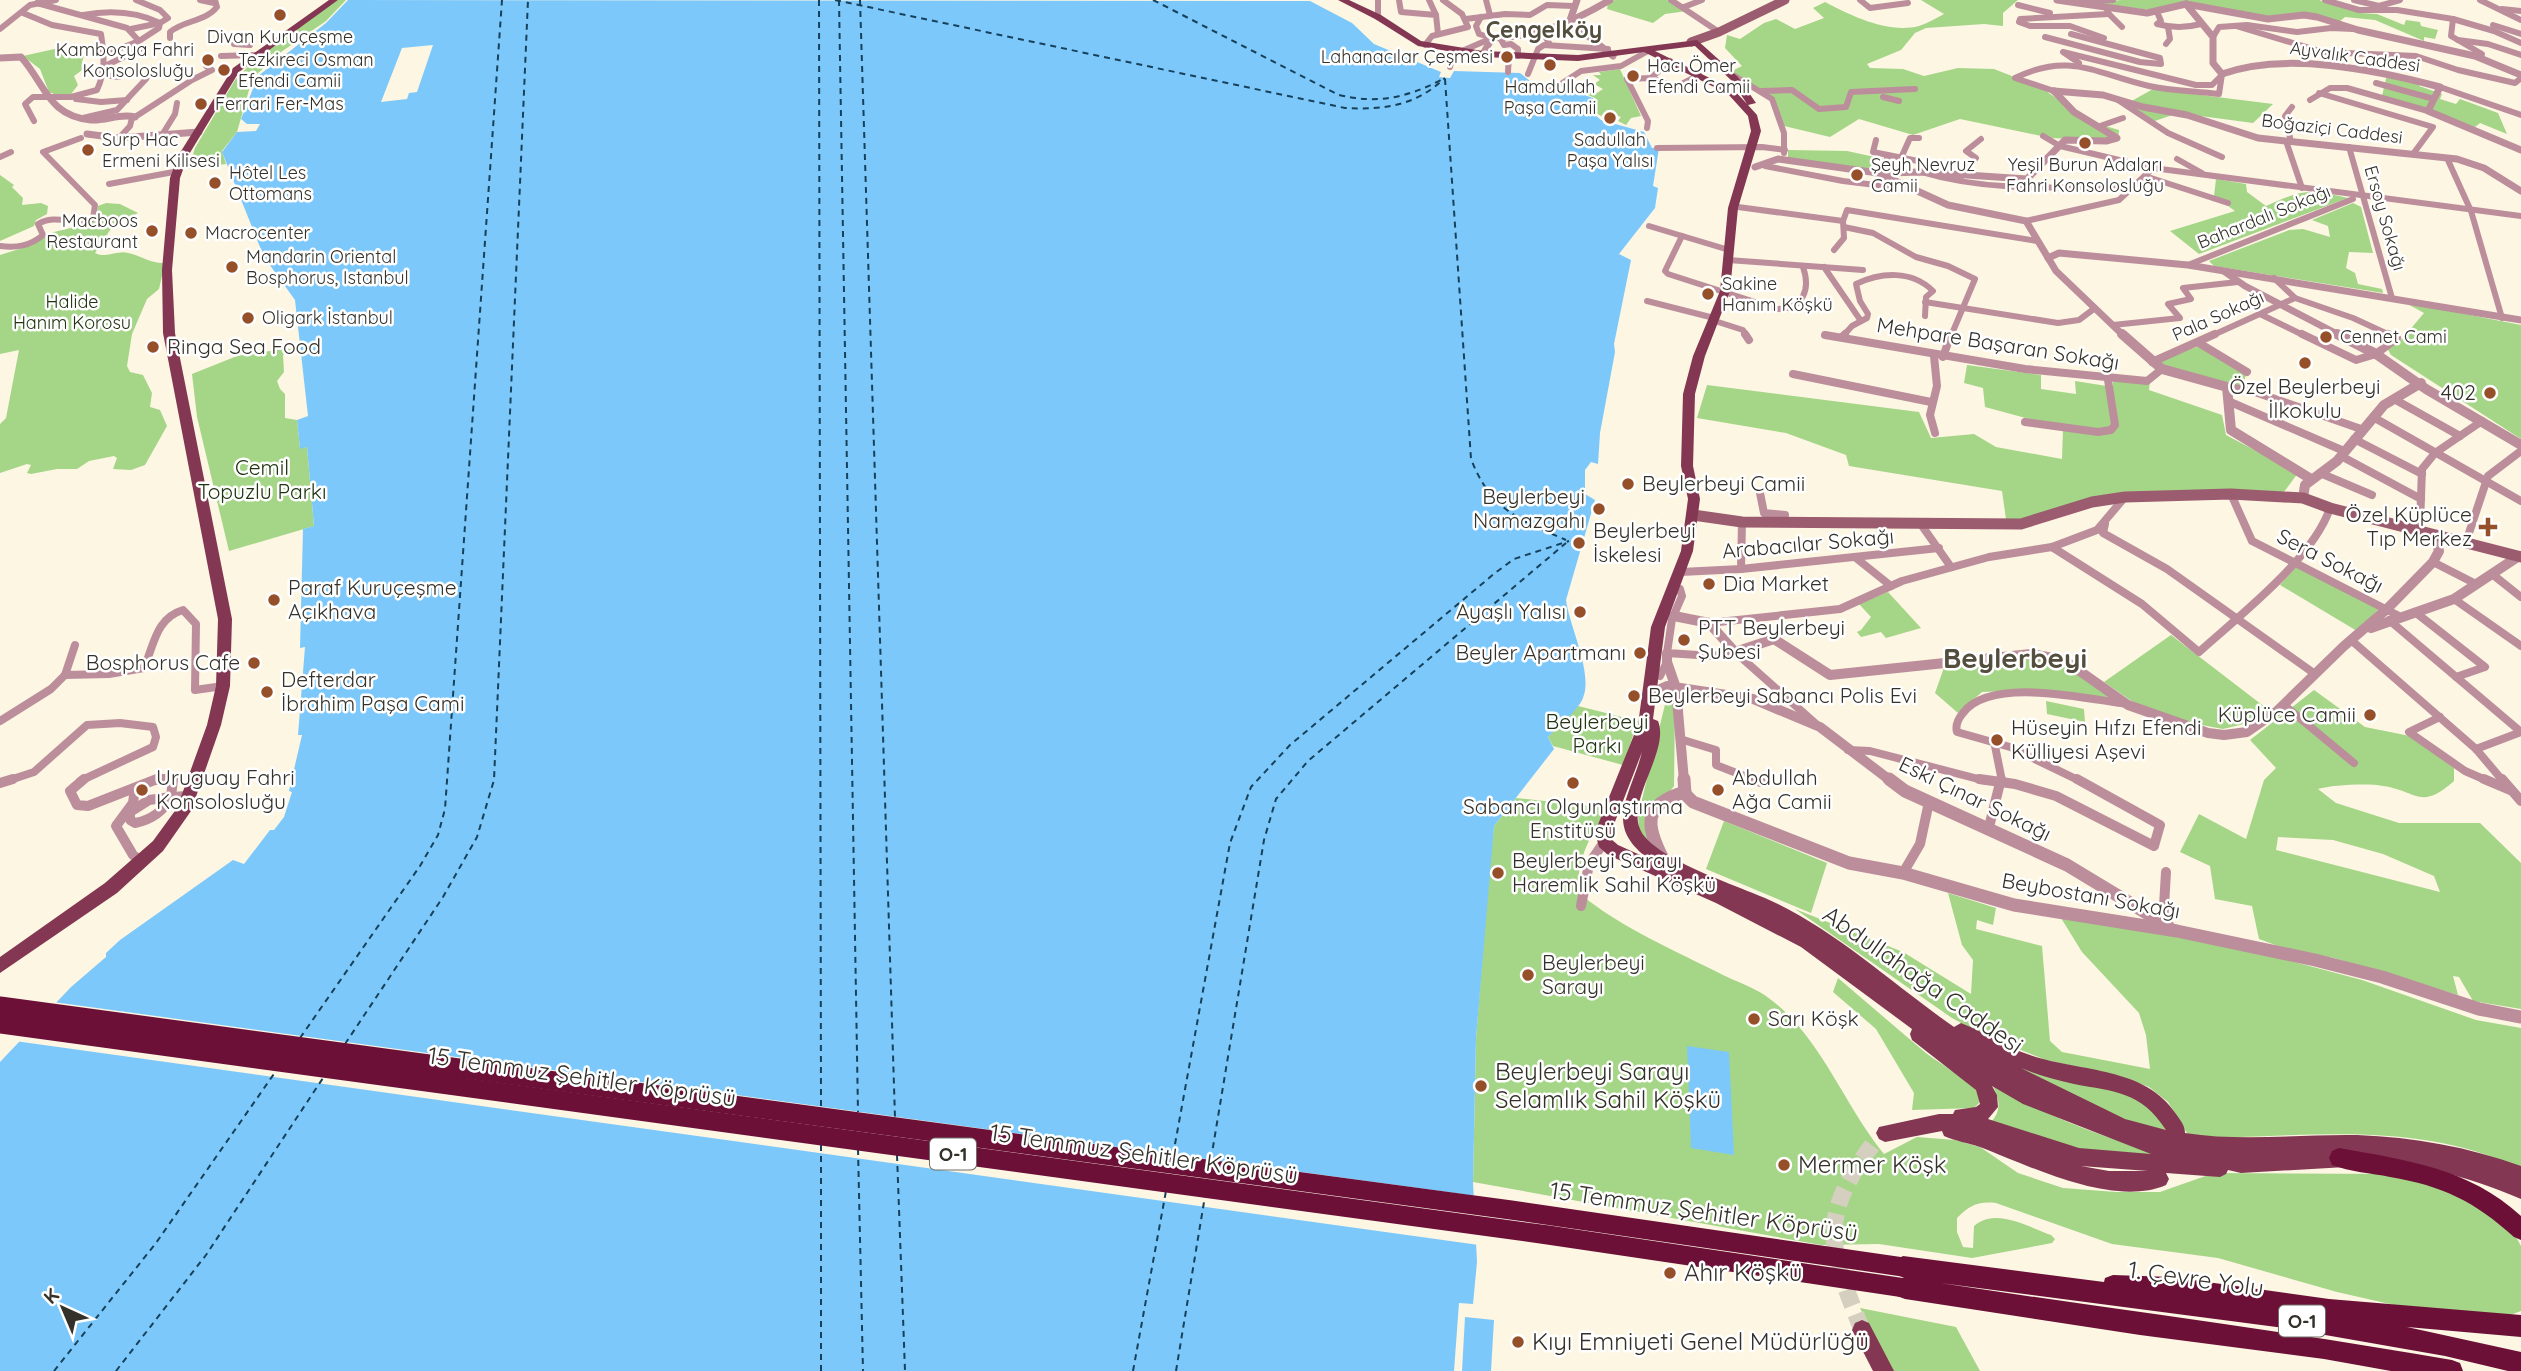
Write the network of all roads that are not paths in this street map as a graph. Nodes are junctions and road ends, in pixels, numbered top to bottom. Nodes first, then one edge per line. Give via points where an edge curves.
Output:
1 (56, 0) edge
2 (136, 0) edge
3 (200, 0) edge
4 (322, 0) edge
5 (334, 0) edge
6 (1342, 0) edge
7 (1378, 0) edge
8 (1399, 0) edge
9 (1429, 0) edge
10 (1443, 0) edge
11 (1486, 0) edge
12 (1610, 0) edge
13 (1671, 0) edge
14 (1785, 0) edge
15 (1860, 0) edge
16 (2113, 0) edge
17 (2325, 0) edge
18 (2354, 0) edge
19 (2400, 0) edge
20 (2480, 0) edge
21 (41, 1) edge
22 (214, 1) edge
23 (1702, 1) edge
24 (2061, 1) edge
25 (1575, 3) edge
26 (1769, 3) edge
27 (1908, 3) dead end
28 (2186, 4) junction
29 (2018, 5) dead end
30 (1684, 7) junction
31 (2380, 7) junction
32 (2491, 7) junction
33 (2108, 11) junction
34 (2521, 11) edge
35 (64, 12) junction
36 (2157, 12) junction
37 (23, 13) junction
38 (1436, 15) junction
39 (1490, 15) junction
40 (2059, 15) junction
41 (83, 16) junction
42 (1378, 17) junction
43 (1480, 17) junction
44 (2442, 17) junction
45 (40, 19) junction
46 (1466, 19) junction
47 (2453, 19) junction
48 (2521, 20) edge
49 (160, 23) junction
50 (2201, 24) junction
51 (2, 25) edge
52 (1568, 26) junction
53 (2236, 26) junction
54 (2122, 27) dead end
55 (2168, 27) junction
56 (131, 29) junction
57 (2358, 30) junction
58 (1719, 32) junction
59 (1583, 33) junction
60 (2521, 33) edge
61 (1438, 34) junction
62 (1544, 34) junction
63 (2071, 34) dead end
64 (2045, 37) dead end
65 (2213, 37) junction
66 (170, 38) dead end
67 (1496, 38) junction
68 (2458, 40) junction
69 (139, 41) junction
70 (1696, 41) junction
71 (2521, 43) edge
72 (234, 44) dead end
73 (2110, 44) junction
74 (2166, 44) dead end
75 (250, 45) dead end
76 (1425, 45) junction
77 (1550, 45) junction
78 (1575, 46) junction
79 (144, 47) dead end
80 (1458, 50) junction
81 (1648, 51) junction
82 (258, 52) junction
83 (1611, 52) junction
84 (1483, 54) junction
85 (2364, 54) junction
86 (103, 55) junction
87 (2521, 55) edge
88 (221, 56) dead end
89 (1514, 56) junction
90 (1536, 57) junction
91 (0, 58) edge
92 (210, 58) dead end
93 (1578, 58) junction
94 (2481, 58) junction
95 (1670, 61) junction
96 (105, 66) junction
97 (1621, 66) junction
98 (2083, 66) junction
99 (1450, 67) dead end
100 (150, 70) dead end
101 (1726, 71) junction
102 (2365, 71) junction
103 (1508, 72) dead end
104 (1528, 74) dead end
105 (2222, 74) junction
106 (104, 75) junction
107 (1699, 75) junction
108 (119, 77) dead end
109 (2521, 77) edge
110 (1651, 78) junction
111 (1711, 81) junction
112 (2376, 83) dead end
113 (2518, 85) edge
114 (2440, 87) junction
115 (1915, 89) dead end
116 (1878, 90) junction
117 (1550, 91) dead end
118 (1762, 91) junction
119 (2054, 91) junction
120 (43, 93) junction
121 (2319, 93) junction
122 (64, 97) junction
123 (2434, 99) junction
124 (127, 100) junction
125 (2118, 100) junction
126 (2310, 100) dead end
127 (1899, 101) dead end
128 (177, 103) dead end
129 (2292, 107) dead end
130 (2428, 111) junction
131 (2518, 114) edge
132 (134, 117) junction
133 (83, 118) junction
134 (2123, 118) dead end
135 (34, 121) dead end
136 (2100, 126) junction
137 (2521, 126) edge
138 (1647, 128) dead end
139 (199, 132) junction
140 (162, 135) junction
141 (84, 136) junction
142 (2043, 136) dead end
143 (1919, 138) dead end
144 (122, 139) junction
145 (1981, 139) dead end
146 (1876, 140) dead end
147 (2288, 141) junction
148 (2060, 146) junction
149 (1758, 147) junction
150 (2349, 147) junction
151 (1657, 148) dead end
152 (1785, 150) junction
153 (2521, 150) edge
154 (11, 152) dead end
155 (2413, 154) junction
156 (1887, 155) junction
157 (0, 157) edge
158 (1901, 158) junction
159 (2222, 158) dead end
160 (2447, 158) junction
161 (1778, 159) junction
162 (2177, 159) dead end
163 (1760, 166) junction
164 (2153, 168) junction
165 (178, 171) junction
166 (1921, 172) junction
167 (1883, 173) junction
168 (1899, 173) junction
169 (2202, 174) junction
170 (1962, 176) junction
171 (2145, 176) junction
172 (109, 184) dead end
173 (2134, 186) junction
174 (2302, 188) junction
175 (1918, 191) junction
176 (2521, 191) edge
177 (2331, 192) junction
178 (2362, 197) junction
179 (2353, 199) junction
180 (2228, 204) dead end
181 (1736, 210) junction
182 (2471, 211) junction
183 (2521, 216) edge
184 (2026, 221) junction
185 (1843, 224) junction
186 (1649, 226) dead end
187 (1682, 236) junction
188 (2037, 241) junction
189 (0, 246) edge
190 (1835, 250) dead end
191 (1729, 255) junction
192 (2048, 258) junction
193 (2202, 259) junction
194 (2188, 265) junction
195 (1803, 267) junction
196 (1824, 267) junction
197 (2213, 269) junction
198 (1863, 270) dead end
199 (2224, 271) junction
200 (2274, 278) junction
201 (2238, 282) junction
202 (1725, 291) junction
203 (2295, 298) junction
204 (2392, 298) junction
205 (1647, 301) dead end
206 (1925, 302) junction
207 (2281, 305) junction
208 (1961, 308) junction
209 (2095, 308) junction
210 (2260, 314) junction
211 (1925, 316) dead end
212 (1717, 317) junction
213 (2502, 318) junction
214 (2521, 320) edge
215 (1861, 321) junction
216 (2113, 325) junction
217 (1825, 335) dead end
218 (1842, 337) junction
219 (1749, 341) dead end
220 (2199, 343) junction
221 (2376, 355) junction
222 (1934, 356) junction
223 (1943, 357) junction
224 (2152, 362) junction
225 (2162, 369) junction
226 (2247, 372) dead end
227 (1793, 374) dead end
228 (2108, 380) junction
229 (2421, 383) junction
230 (2227, 387) junction
231 (2394, 399) junction
232 (2228, 401) junction
233 (1931, 402) junction
234 (2373, 417) junction
235 (2482, 421) junction
236 (2025, 422) dead end
237 (2361, 429) junction
238 (1935, 433) dead end
239 (2460, 436) junction
240 (2354, 439) junction
241 (2521, 445) edge
242 (2521, 451) edge
243 (2435, 453) junction
244 (2342, 454) junction
245 (2320, 473) junction
246 (2422, 474) junction
247 (2311, 479) junction
248 (2487, 482) junction
249 (1760, 493) dead end
250 (2231, 494) junction
251 (2372, 495) dead end
252 (2125, 497) junction
253 (2303, 498) junction
254 (2421, 499) junction
255 (2521, 501) edge
256 (2330, 509) junction
257 (1693, 515) junction
258 (2106, 518) junction
259 (1742, 522) junction
260 (1784, 523) junction
261 (1920, 523) junction
262 (2420, 525) junction
263 (2435, 535) junction
264 (2468, 536) junction
265 (2052, 547) junction
266 (1939, 548) junction
267 (2519, 552) edge
268 (1856, 558) junction
269 (2294, 562) junction
270 (2433, 562) junction
271 (1951, 567) junction
272 (1741, 569) junction
273 (1684, 571) junction
274 (2492, 575) junction
275 (2476, 584) junction
276 (1891, 586) junction
277 (1679, 589) junction
278 (2521, 597) edge
279 (2454, 599) junction
280 (2415, 612) junction
281 (1674, 615) junction
282 (2388, 615) junction
283 (2236, 619) junction
284 (1709, 623) junction
285 (2351, 640) junction
286 (75, 645) dead end
287 (2521, 646) edge
288 (1735, 652) junction
289 (1663, 670) junction
290 (2315, 674) junction
291 (65, 675) junction
292 (2456, 677) junction
293 (223, 686) junction
294 (1676, 688) junction
295 (2128, 705) junction
296 (2284, 705) junction
297 (2440, 718) junction
298 (0, 721) edge
299 (1820, 727) junction
300 (2521, 732) edge
301 (1680, 739) junction
302 (1994, 741) junction
303 (2476, 749) junction
304 (1848, 750) junction
305 (2354, 763) dead end
306 (1761, 782) dead end
307 (0, 783) edge
308 (2002, 783) junction
309 (135, 788) junction
310 (2511, 790) junction
311 (1685, 792) junction
312 (188, 796) junction
313 (2521, 801) edge
314 (1929, 803) junction
315 (1989, 827) junction
316 (1634, 834) junction
317 (1604, 835) junction
318 (1620, 853) junction
319 (1664, 861) junction
320 (143, 862) junction
321 (1644, 864) junction
322 (1903, 873) junction
323 (2166, 873) dead end
324 (1581, 906) dead end
325 (2163, 923) junction
326 (2177, 930) junction
327 (1836, 964) junction
328 (0, 966) edge
329 (1876, 978) junction
330 (0, 1006) edge
331 (2521, 1017) edge
332 (0, 1024) edge
333 (1917, 1127) junction
334 (2177, 1131) dead end
335 (2339, 1158) junction
336 (2241, 1164) junction
337 (2521, 1175) edge
338 (2160, 1179) dead end
339 (2521, 1190) edge
340 (2521, 1230) edge
341 (1904, 1278) junction
342 (2080, 1289) junction
343 (2521, 1326) edge
344 (1862, 1330) tunnel mouth
345 (2521, 1363) edge
346 (1884, 1371) edge
347 (2452, 1371) edge

1 - 21 street
2 - 49 street via 166,13 168,18
3 - 22 street
4 - 82 main road
5 - 82 main road
6 - 42 main road
7 - 42 street
8 - 38 street via 1401,12
9 - 38 street
10 - 46 street
11 - 39 street
12 - 52 street
13 - 30 street
14 - 26 main road
15 - 27 street via 1870,8
16 - 24 street
17 - 31 street via 2359,10
18 - 31 street
19 - 31 street
20 - 32 street
21 - 35 street
21 - 37 street via 25,7
22 - 66 street via 215,12 178,25
23 - 30 street
24 - 33 street
25 - 39 street via 1547,5 1530,15
25 - 52 street
26 - 58 main road
28 - 36 street
28 - 50 street
28 - 57 street via 2269,19 2317,17
29 - 40 street
30 - 58 street
31 - 44 street
32 - 34 street
32 - 48 street
33 - 36 street
33 - 40 street
33 - 54 street
35 - 41 street
35 - 45 street
36 - 55 street via 2161,21 2157,24
37 - 45 street
37 - 51 street
38 - 61 street
39 - 43 street
40 - 73 street via 2019,22 2070,26
41 - 49 street via 128,13
41 - 56 street
42 - 76 main road
43 - 46 street
43 - 67 street via 1479,33
44 - 47 street
44 - 60 street
45 - 86 street via 101,34
46 - 61 street via 1466,29
47 - 68 street via 2451,36
47 - 71 street
49 - 56 street
49 - 69 street
50 - 55 street via 2186,29
50 - 65 street
52 - 59 street
52 - 62 street
53 - 57 street via 2297,32
53 - 65 street via 2219,27
53 - 85 street via 2300,47
55 - 74 street
56 - 69 street
57 - 94 street
58 - 70 main road
59 - 78 street via 1575,38
59 - 83 street
61 - 76 street
62 - 67 street
62 - 77 street
63 - 73 street
64 - 73 street via 2161,64 2160,58
65 - 105 street via 2213,63
67 - 80 street
67 - 84 street
67 - 89 street via 1518,50
68 - 87 street
68 - 94 street via 2482,54
69 - 86 street
70 - 81 main road
70 - 101 main road
72 - 75 street
76 - 80 main road
77 - 78 street
77 - 90 street via 1539,47
78 - 83 street
78 - 93 street
79 - 96 street
80 - 84 main road
80 - 99 street
81 - 83 main road
81 - 95 main road
81 - 97 street
82 - 88 street
82 - 139 main road via 231,77
83 - 93 main road
83 - 97 street
84 - 89 main road
85 - 102 street
85 - 113 street via 2416,56
86 - 96 street
89 - 90 main road
89 - 103 street
90 - 93 main road
90 - 104 street
91 - 120 street via 21,57 38,76
92 - 132 street via 206,65 212,70 183,83 161,103
94 - 109 street
95 - 107 main road
95 - 110 street
96 - 106 street
97 - 117 street via 1581,71
98 - 105 street via 2152,87 2219,94
98 - 105 street via 2063,52 2196,85 2212,85
98 - 119 street via 2050,64 2015,78
100 - 124 street
101 - 107 main road
101 - 111 main road
101 - 118 street
101 - 149 main road via 1756,114
102 - 105 street, Ayvalık Caddesi via 2285,62
102 - 114 street, Ayvalık Caddesi
106 - 108 street
106 - 122 street via 97,90
107 - 110 street via 1676,88
107 - 111 main road
109 - 113 street
110 - 138 street via 1627,79 1648,121
111 - 149 main road via 1739,98 1752,115
112 - 123 street
114 - 123 street, Ayvalık Caddesi
114 - 131 street
115 - 116 street
116 - 118 street via 1851,92 1846,107 1819,109 1792,90
116 - 127 street via 1882,99
118 - 152 street via 1777,108
119 - 125 street, Boğaziçi Caddesi
119 - 136 street via 2074,112
120 - 122 street
120 - 133 street via 61,110
120 - 135 street via 24,104
121 - 126 street
121 - 130 street via 2347,88
121 - 155 street via 2433,127
122 - 124 street
123 - 130 street, Ayvalık Caddesi
124 - 133 street via 110,113
125 - 147 street, Boğaziçi Caddesi via 2187,115 2258,138
125 - 159 street via 2134,115 2173,137
128 - 140 street
129 - 147 street via 2285,120
130 - 153 street
131 - 137 street via 2514,117
132 - 133 street
132 - 141 street
132 - 144 street
134 - 136 street
136 - 148 street via 2117,138 2072,139
139 - 140 street
139 - 165 main road
140 - 144 street
141 - 144 street
141 - 189 street via 43,152 95,205 90,221 75,225 45,219 38,225 40,239 19,247
142 - 148 street
143 - 158 street via 1910,138
145 - 170 street via 1966,151 1976,158
146 - 156 street via 1873,152
147 - 150 street, Boğaziçi Caddesi
147 - 174 street
148 - 164 street
148 - 170 street via 2027,179
149 - 151 street
149 - 152 street
149 - 163 main road
149 - 181 main road via 1736,196
150 - 155 street, Boğaziçi Caddesi
150 - 178 street, Ersoy Sokağı
152 - 161 street
154 - 157 street
155 - 160 street, Boğaziçi Caddesi
156 - 158 street
156 - 167 street
158 - 166 street via 1918,161
158 - 168 street
160 - 176 street, Boğaziçi Caddesi via 2473,163
160 - 182 street
161 - 163 street
161 - 167 street
162 - 169 street
163 - 175 street
163 - 181 main road via 1748,176
164 - 169 street
164 - 171 street
165 - 172 street
165 - 293 main road via 167,270 169,333 223,603
166 - 168 street
166 - 170 street
166 - 173 street via 1951,183 1994,187
167 - 168 street
167 - 175 street
169 - 174 street
171 - 173 street
171 - 180 street
173 - 184 street via 2119,200
174 - 177 street
175 - 184 street via 1948,205
177 - 178 street
177 - 179 street
178 - 179 street
178 - 182 street
178 - 204 street, Ersoy Sokağı
179 - 193 street, Bahardalı Sokağı
181 - 185 street
181 - 191 main road
182 - 183 street
182 - 213 street
184 - 188 street
185 - 188 street via 1847,210
185 - 190 street via 1844,239
185 - 208 street via 1975,279
186 - 187 street
187 - 191 street
187 - 202 street via 1665,271
188 - 192 street
191 - 195 street
191 - 202 main road
192 - 194 street via 2059,253
192 - 209 street
193 - 194 street, Bahardalı Sokağı
193 - 197 street
194 - 197 street
195 - 196 street
195 - 202 street via 1808,288 1805,298 1786,310
196 - 198 street
196 - 215 street, Mehpare Başaran Sokağı
197 - 199 street
199 - 200 street
199 - 201 street
200 - 203 street, Pala Sokağı
200 - 204 street
201 - 207 street
201 - 216 street via 2183,288 2191,299 2168,304 2180,318
202 - 212 main road
203 - 207 street, Pala Sokağı
203 - 221 street, Pala Sokağı via 2396,336
204 - 213 street
205 - 212 street
206 - 208 street
206 - 211 street
206 - 215 street via 1931,286 1879,275 1856,284 1868,314
207 - 210 street, Pala Sokağı
207 - 221 street
208 - 209 street via 2058,323 2088,318
208 - 223 street
209 - 216 street
210 - 220 street, Pala Sokağı
210 - 221 street via 2356,360
212 - 219 street via 1743,330
212 - 257 main road via 1688,421
213 - 214 street
215 - 218 street
216 - 224 street
217 - 218 street, Mehpare Başaran Sokağı
218 - 222 street, Mehpare Başaran Sokağı
220 - 224 street, Pala Sokağı
220 - 226 street
221 - 229 street
222 - 223 street, Mehpare Başaran Sokağı
222 - 233 street via 1936,391
223 - 228 street, Mehpare Başaran Sokağı
224 - 225 street
225 - 228 street, Mehpare Başaran Sokağı via 2147,382
225 - 230 street
227 - 233 street
228 - 236 street via 2115,413 2111,430
229 - 231 street
229 - 235 street
230 - 232 street
230 - 237 street via 2252,391
231 - 234 street
231 - 239 street
232 - 244 street
232 - 247 street via 2231,430
233 - 238 street via 1929,417
234 - 237 street
234 - 243 street
235 - 239 street
235 - 241 street
237 - 240 street
239 - 243 street
240 - 244 street
240 - 246 street
242 - 248 street via 2488,476
243 - 246 street
243 - 248 street
244 - 245 street
244 - 254 street
245 - 247 street
245 - 251 street
246 - 254 street
247 - 253 street
248 - 255 street
248 - 264 street
249 - 260 street via 1764,513 1785,514
250 - 252 main road
250 - 253 main road
250 - 269 street, Sera Sokağı via 2252,541
252 - 258 street
252 - 261 main road via 2021,524
253 - 256 main road
253 - 262 main road
254 - 262 street
256 - 263 main road
256 - 269 street via 2326,525
257 - 259 main road
257 - 273 main road
258 - 265 street via 2097,530
258 - 283 street via 2103,533 2167,569
259 - 260 main road
259 - 272 street
260 - 261 main road
261 - 266 street
262 - 264 main road
263 - 267 main road
263 - 270 street via 2439,551
264 - 267 main road
265 - 271 street
265 - 283 street via 2142,604 2199,652
266 - 268 street, Arabacılar Sokağı
266 - 271 street
267 - 274 street
268 - 272 street, Arabacılar Sokağı
268 - 276 street
269 - 282 street, Sera Sokağı
269 - 283 street
270 - 275 street
270 - 282 street
271 - 276 street
272 - 273 street, Arabacılar Sokağı
273 - 277 main road
273 - 317 main road via 1658,627 1645,725
274 - 275 street
274 - 278 street
275 - 279 street
276 - 284 street via 1840,609
277 - 281 street via 1682,596
277 - 289 main road via 1662,636
279 - 280 street
279 - 287 street
280 - 282 street
280 - 292 street via 2485,667
281 - 284 street
281 - 289 street
282 - 285 street
282 - 292 street, Sera Sokağı
283 - 290 street
284 - 288 street
285 - 290 street
285 - 297 street
286 - 291 street
288 - 289 street
288 - 295 street via 1773,639 1830,674 2031,654 2064,660
288 - 299 street
289 - 294 street
289 - 294 street, Eski Çınar Sokağı via 1662,687
289 - 316 main road via 1646,762 1631,803
290 - 296 street
291 - 293 street via 144,668 163,619 169,612 183,610 196,624 195,690
291 - 298 street
292 - 300 street, Sera Sokağı
293 - 312 main road
294 - 299 street, Eski Çınar Sokağı via 1753,699
294 - 301 street
295 - 296 street via 2224,735 2247,732
295 - 302 street via 2029,695 1989,696 1970,704 1955,729
296 - 305 street
297 - 303 street
297 - 310 street via 2409,732 2465,771
299 - 304 street, Eski Çınar Sokağı
300 - 303 street
301 - 306 street via 1716,750 1716,765
301 - 311 street
302 - 308 street
302 - 308 street via 2160,825 2154,846 2055,795
303 - 310 street
304 - 308 street via 1870,751
304 - 314 street, Eski Çınar Sokağı
307 - 309 street via 34,772 87,725 153,727 153,747 79,781 70,791 77,805 88,806
308 - 315 street
309 - 312 street via 167,777 174,785 170,797
309 - 320 street via 133,803 116,826 133,855
310 - 313 street
311 - 319 street via 1661,802 1649,818 1650,832
311 - 322 street, Beybostanı Sokağı via 1693,802 1819,853
312 - 320 main road via 176,822
314 - 315 street, Eski Çınar Sokağı
314 - 322 street via 1920,844
315 - 325 street, Eski Çınar Sokağı via 2067,864
316 - 317 main road via 1618,824
316 - 318 main road via 1629,851
316 - 319 main road, Abdullahağa Caddesi
317 - 318 main road, Abdullahağa Caddesi
317 - 324 street via 1589,864
318 - 321 main road, Abdullahağa Caddesi
319 - 321 street via 1656,867
319 - 329 main road, Abdullahağa Caddesi via 1785,916 1834,945
320 - 328 main road
321 - 327 main road, Abdullahağa Caddesi via 1767,920
322 - 326 street, Beybostanı Sokağı via 2014,905
323 - 325 street
325 - 326 street, Eski Çınar Sokağı
326 - 331 street, Beybostanı Sokağı via 2329,963 2479,1009
327 - 333 main road via 1982,1084 1988,1095 1989,1107 1979,1115 1911,1119 1881,1137
327 - 336 main road, Abdullahağa Caddesi via 1985,1072 2029,1098 2140,1143
329 - 334 main road via 1972,1038 2014,1058 2139,1089 2158,1102
329 - 337 main road, Abdullahağa Caddesi via 1946,1032 2000,1066 2147,1135 2235,1148 2336,1144 2434,1150
330 - 341 highway, 15 Temmuz Şehitler Köprüsü / O-1, bridge via 1511,1210
332 - 341 highway, 15 Temmuz Şehitler Köprüsü / O-1, bridge via 1507,1230
333 - 336 main road via 1959,1122 1983,1126 2079,1157 2106,1161 2223,1168
333 - 338 main road via 1971,1134 2079,1175 2107,1180
335 - 336 main road, Abdullahağa Caddesi
335 - 339 main road, Abdullahağa Caddesi via 2416,1159 2482,1173
335 - 340 highway via 2447,1179 2503,1212
341 - 342 highway, 1. Çevre Yolu / O-1
341 - 347 highway, O-1 via 2140,1324 2324,1348
342 - 343 highway via 2118,1285 2171,1288 2329,1310
342 - 345 highway, 1. Çevre Yolu / O-1 via 2322,1324
344 - 346 main road

